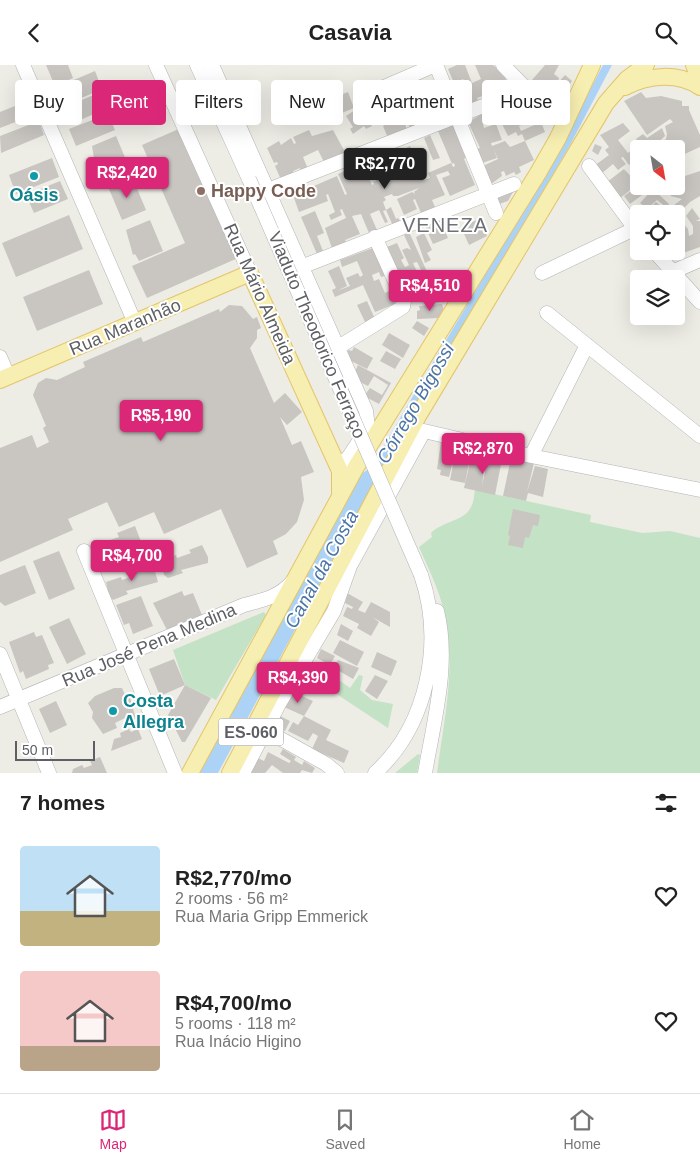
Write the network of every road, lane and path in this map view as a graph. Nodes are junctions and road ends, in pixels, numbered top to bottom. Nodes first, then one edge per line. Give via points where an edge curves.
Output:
1 (23, 65) edge
2 (156, 65) edge
3 (197, 65) edge
4 (212, 65) edge
5 (435, 65) edge
6 (503, 65) edge
7 (592, 65) edge
8 (646, 65) edge
9 (694, 65) edge
10 (400, 80) edge
11 (441, 80) edge
12 (518, 80) edge
13 (700, 81) edge
14 (700, 87) edge
15 (606, 103) junction
16 (433, 125) edge
17 (460, 125) edge
18 (589, 166) dead end
19 (514, 184) dead end
20 (268, 190) junction
21 (488, 192) junction
22 (496, 213) dead end
23 (630, 222) edge
24 (630, 235) edge
25 (375, 237) junction
26 (662, 260) edge
27 (700, 260) edge
28 (301, 267) junction
29 (670, 270) edge
30 (677, 270) edge
31 (250, 273) junction
32 (542, 273) dead end
33 (685, 286) edge
34 (700, 302) edge
35 (547, 313) dead end
36 (135, 323) junction
37 (588, 345) junction
38 (337, 348) junction
39 (0, 357) edge
40 (4, 378) edge
41 (700, 436) edge
42 (531, 456) junction
43 (338, 465) junction
44 (700, 490) edge
45 (338, 497) junction
46 (84, 551) dead end
47 (422, 575) junction
48 (295, 578) junction
49 (0, 654) edge
50 (126, 656) junction
51 (19, 700) junction
52 (0, 707) edge
53 (265, 730) junction
54 (49, 773) edge
55 (175, 773) edge
56 (190, 773) edge
57 (230, 773) edge
58 (243, 773) edge
59 (337, 773) edge
60 (375, 773) edge
61 (425, 773) edge

1 - 36 street
2 - 31 street, Rua Mário Almeida
3 - 47 street, Viaduto Theodorico Ferraço, bridge
4 - 20 street
5 - 10 street
5 - 11 street
6 - 12 street
7 - 45 main road, ES-060 via 538,173
8 - 15 main road, ES-060 via 627,79
9 - 13 main road
14 - 15 main road via 679,78 650,78 622,89
15 - 57 main road, ES-060 via 418,416
16 - 20 street
17 - 21 street
18 - 23 street
19 - 21 street
20 - 28 street
21 - 22 street
21 - 25 street
24 - 32 street
25 - 28 street
25 - 38 street via 404,301 403,307
26 - 29 street
27 - 30 street
28 - 38 street
31 - 36 main road, Rua Maranhão
31 - 43 main road, Rua Mário Almeida
33 - 34 street
35 - 37 street
36 - 40 main road, Rua Maranhão
37 - 41 street
37 - 42 street
38 - 43 street via 366,411 368,428 348,458
39 - 40 street
42 - 44 street
42 - 53 street via 424,431 350,566 334,611
43 - 45 main road, Rua Mário Almeida via 342,478
45 - 48 main road, ES-060
46 - 50 street
47 - 60 street via 431,623 424,690 408,734 393,756
47 - 61 street via 437,612 443,654
48 - 50 street, Rua José Pena Medina via 268,599 244,605
48 - 56 main road, ES-060
49 - 51 street
50 - 51 street, Rua José Pena Medina
50 - 55 street
51 - 52 street, Rua José Pena Medina
51 - 54 street
53 - 58 street
53 - 59 street

